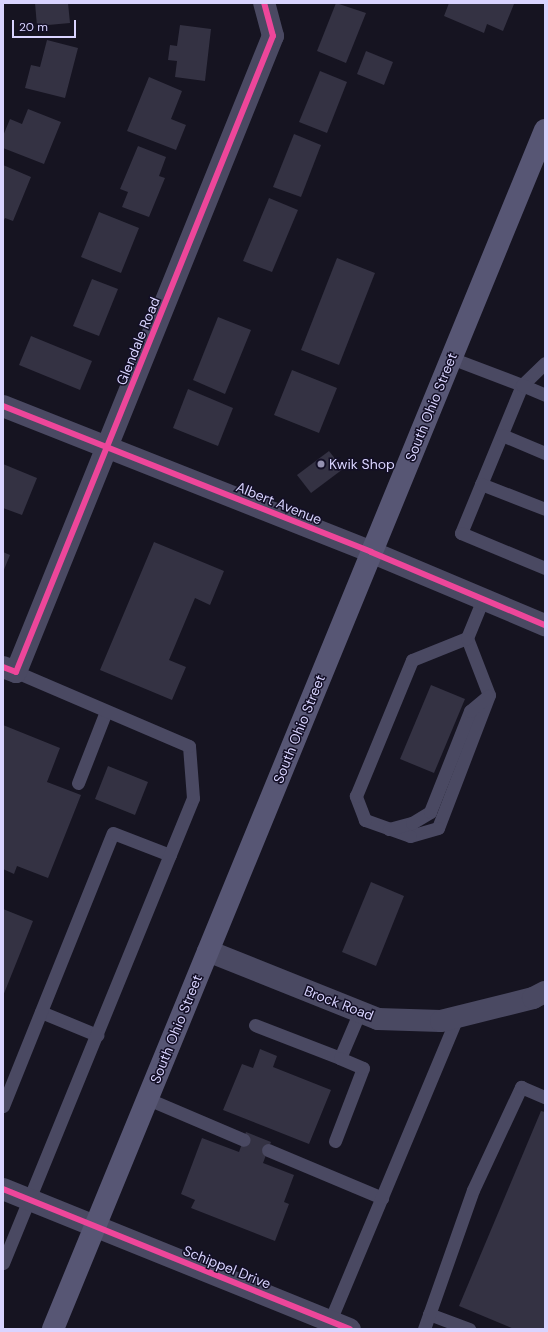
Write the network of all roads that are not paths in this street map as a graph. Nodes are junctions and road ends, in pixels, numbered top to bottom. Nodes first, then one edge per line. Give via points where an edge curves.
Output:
1 (264, 3) edge
2 (545, 130) edge
3 (451, 358) junction
4 (545, 364) edge
5 (522, 385) junction
6 (545, 394) edge
7 (3, 406) edge
8 (502, 435) junction
9 (108, 448) junction
10 (545, 453) edge
11 (482, 484) junction
12 (545, 509) edge
13 (371, 552) junction
14 (545, 568) edge
15 (483, 599) junction
16 (545, 625) edge
17 (466, 638) junction
18 (10, 670) edge
19 (489, 695) junction
20 (106, 711) junction
21 (78, 783) dead end
22 (387, 829) junction
23 (170, 856) junction
24 (208, 951) junction
25 (545, 992) edge
26 (360, 1011) junction
27 (41, 1012) junction
28 (457, 1017) junction
29 (255, 1025) dead end
30 (97, 1035) junction
31 (340, 1058) junction
32 (545, 1097) edge
33 (148, 1099) junction
34 (3, 1106) edge
35 (244, 1140) dead end
36 (335, 1141) dead end
37 (268, 1150) dead end
38 (3, 1189) edge
39 (382, 1198) junction
40 (29, 1200) junction
41 (95, 1226) junction
42 (3, 1263) edge
43 (429, 1314) junction
44 (330, 1321) junction
45 (54, 1329) edge
46 (350, 1329) edge
47 (424, 1329) edge
48 (469, 1329) edge

1 - 9 street, Glendale Road via 273,36
2 - 3 main road, South Ohio Street
3 - 5 lane
3 - 13 main road, South Ohio Street
4 - 5 lane
5 - 6 lane
5 - 8 lane
7 - 9 street, Albert Avenue
8 - 10 lane
8 - 11 lane
9 - 13 street, Albert Avenue
9 - 18 street, Glendale Road
11 - 12 lane
11 - 14 lane via 460,532
13 - 15 street, Albert Avenue
13 - 24 main road, South Ohio Street
15 - 16 street, Albert Avenue
15 - 17 lane
17 - 19 lane
17 - 22 lane via 412,660 356,796 365,820
18 - 20 lane
19 - 22 lane via 470,711 430,812 412,823
19 - 22 lane via 438,828 410,836
20 - 21 lane
20 - 23 lane via 189,746 193,798
23 - 27 lane via 113,833
23 - 30 lane
24 - 26 street, Brock Road
24 - 33 main road, South Ohio Street
25 - 28 street, Brock Road via 534,998
26 - 28 street, Brock Road via 378,1019 441,1021
26 - 31 lane
27 - 30 lane
27 - 34 lane
28 - 39 lane
29 - 31 lane
30 - 40 lane
31 - 36 lane via 363,1068
32 - 43 lane via 521,1086 473,1190
33 - 35 lane
33 - 41 main road, South Ohio Street
37 - 39 lane
38 - 40 street, Schippel Drive
39 - 44 lane
40 - 41 street, Schippel Drive
40 - 42 lane
41 - 44 street, Schippel Drive
41 - 45 main road, South Ohio Street
43 - 47 lane
43 - 48 lane
44 - 46 street, Schippel Drive

